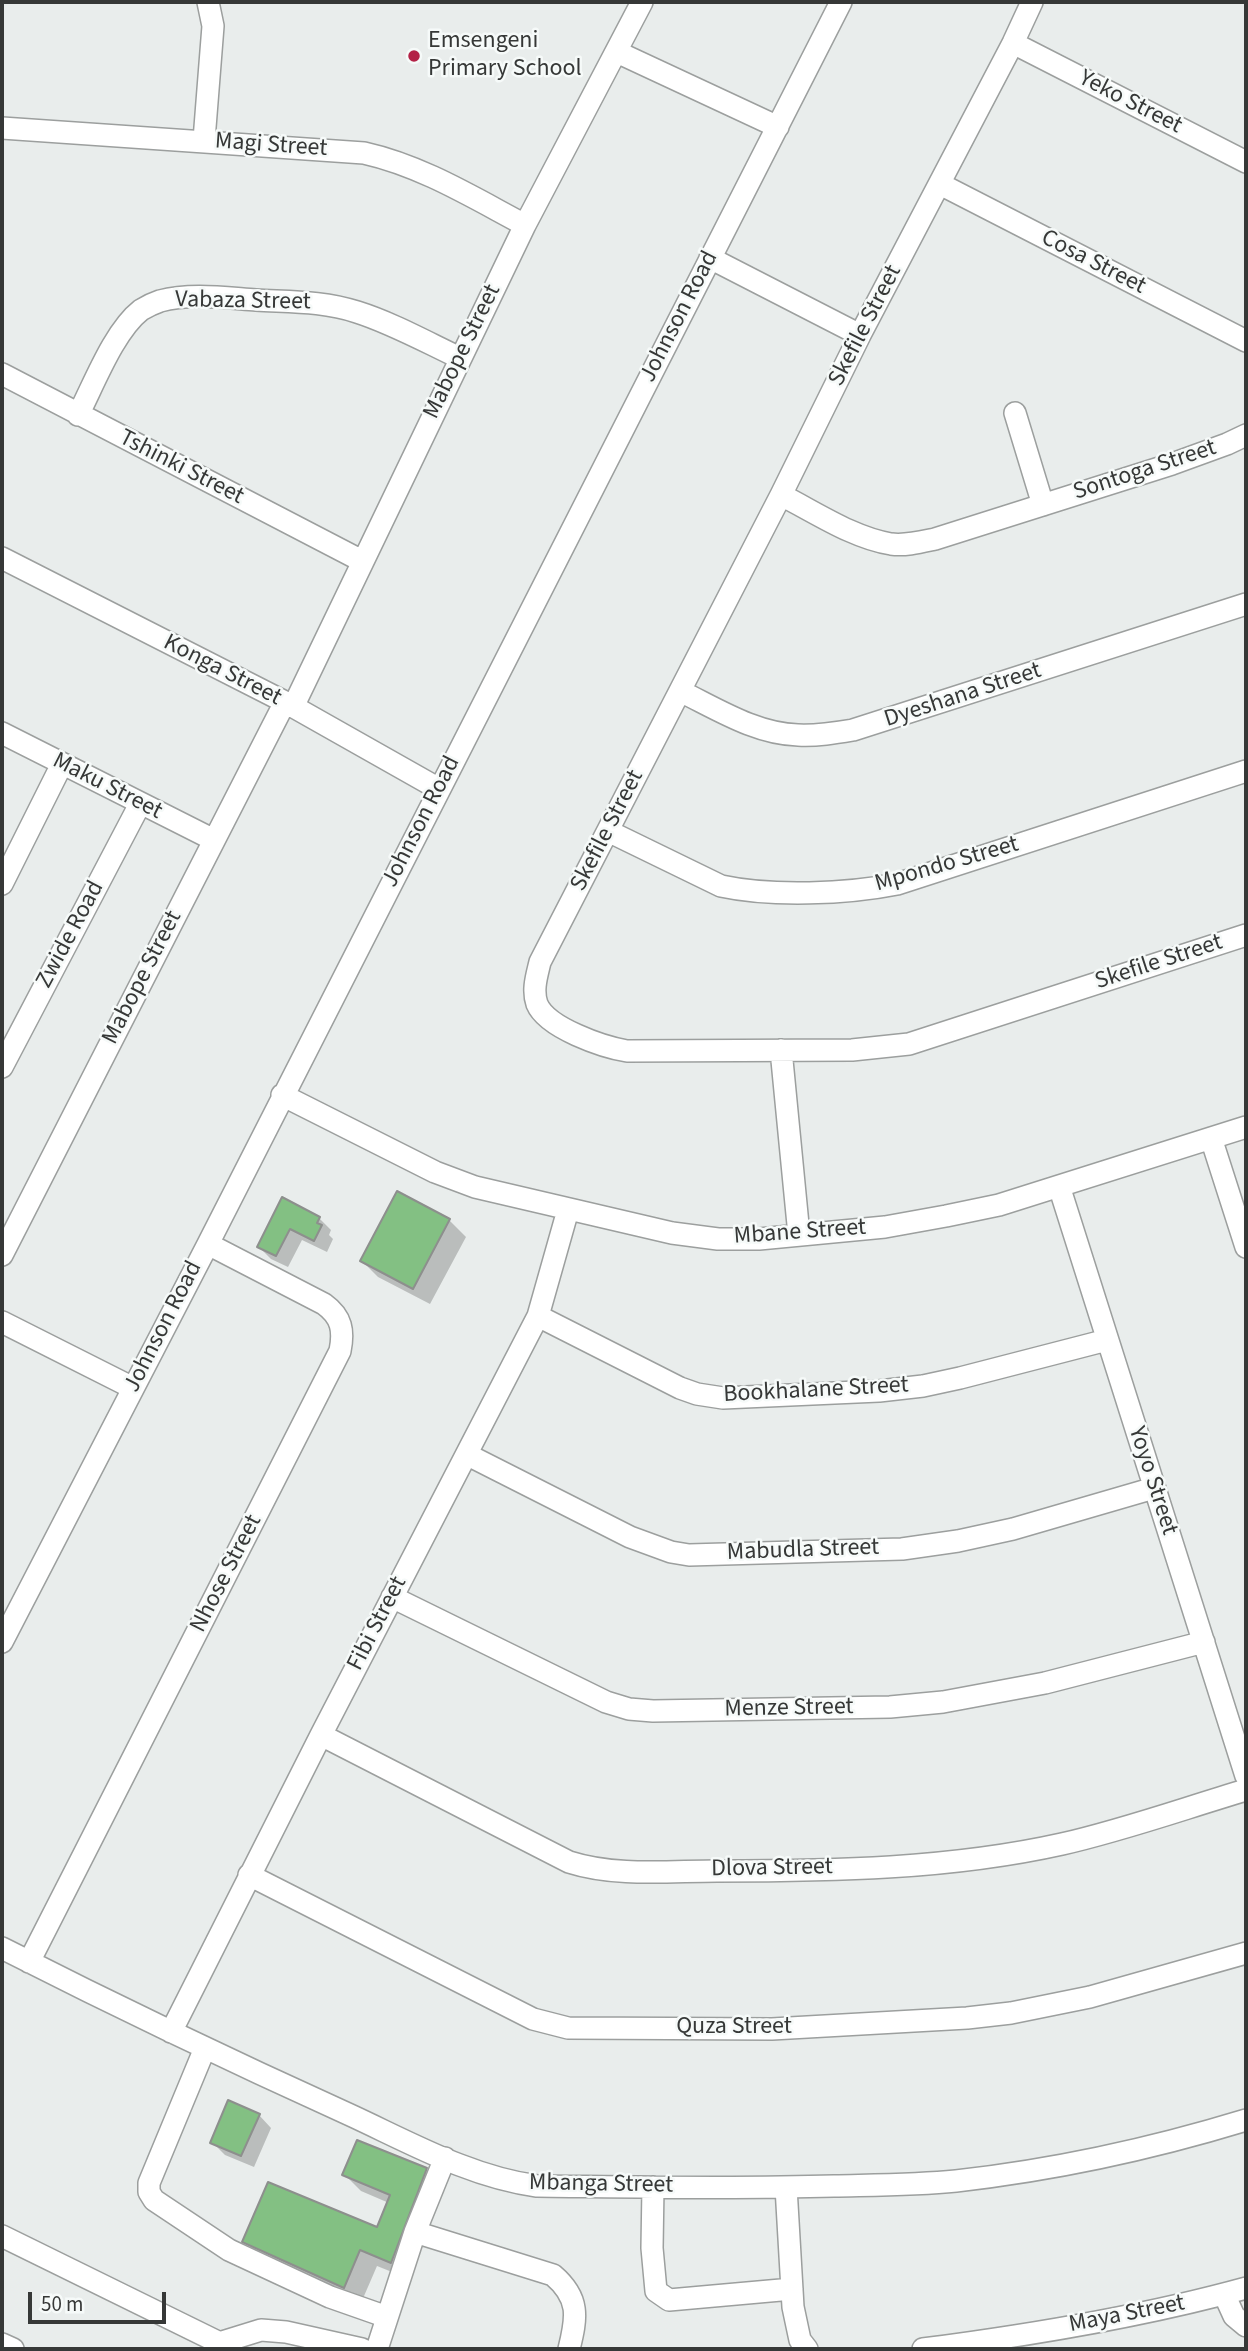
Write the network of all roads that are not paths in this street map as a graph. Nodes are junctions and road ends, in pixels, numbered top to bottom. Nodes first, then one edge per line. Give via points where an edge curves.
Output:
1 (208, 2) edge
2 (642, 2) edge
3 (841, 2) edge
4 (1032, 2) edge
5 (1013, 43) junction
6 (617, 52) junction
7 (778, 127) junction
8 (2, 128) edge
9 (204, 141) junction
10 (1246, 162) edge
11 (940, 184) junction
12 (525, 225) junction
13 (710, 258) junction
14 (860, 335) junction
15 (1246, 341) edge
16 (460, 358) junction
17 (2, 374) edge
18 (1015, 413) dead end
19 (78, 415) junction
20 (1246, 435) edge
21 (781, 495) junction
22 (1043, 505) junction
23 (2, 558) edge
24 (362, 561) junction
25 (1246, 604) edge
26 (680, 691) junction
27 (289, 705) junction
28 (2, 733) edge
29 (62, 764) junction
30 (1246, 771) edge
31 (439, 789) junction
32 (140, 804) junction
33 (608, 831) junction
34 (214, 840) junction
35 (2, 884) edge
36 (1246, 935) edge
37 (781, 1049) junction
38 (2, 1067) edge
39 (282, 1095) junction
40 (1246, 1127) edge
41 (1211, 1138) junction
42 (1059, 1186) junction
43 (568, 1210) junction
44 (799, 1235) junction
45 (5, 1241) edge
46 (208, 1244) junction
47 (1246, 1247) edge
48 (538, 1316) junction
49 (2, 1322) edge
50 (1107, 1340) junction
51 (133, 1388) junction
52 (468, 1455) junction
53 (1154, 1488) junction
54 (392, 1597) junction
55 (2, 1642) edge
56 (1204, 1642) junction
57 (321, 1735) junction
58 (1246, 1776) edge
59 (1246, 1790) edge
60 (249, 1875) junction
61 (2, 1948) edge
62 (1246, 1953) edge
63 (29, 1962) junction
64 (172, 2032) junction
65 (205, 2048) junction
66 (1246, 2120) edge
67 (445, 2158) junction
68 (653, 2187) junction
69 (786, 2187) junction
70 (415, 2232) junction
71 (2, 2236) edge
72 (1246, 2288) edge
73 (792, 2289) junction
74 (1224, 2294) junction
75 (387, 2317) junction
76 (1246, 2326) edge
77 (1003, 2338) junction
78 (2, 2343) edge
79 (225, 2346) edge
80 (13, 2349) edge
81 (362, 2349) edge
82 (569, 2349) edge
83 (807, 2349) edge
84 (923, 2349) edge
85 (1029, 2349) edge

1 - 9 street via 213,26
2 - 6 street, Mabope Street
3 - 7 street, Johnson Road
4 - 5 street, Skefile Street
5 - 10 street, Yeko Street
5 - 11 street, Skefile Street
6 - 7 street
6 - 12 street, Mabope Street
7 - 13 street, Johnson Road
8 - 9 street, Magi Street
9 - 12 street, Magi Street via 364,153 393,160 435,176
11 - 14 street, Skefile Street
11 - 15 street, Cosa Street
12 - 16 street, Mabope Street
13 - 14 street
13 - 31 street, Johnson Road
14 - 21 street, Skefile Street
16 - 19 street, Vabaza Street via 358,312 330,305 221,298 159,301 129,320 119,334
16 - 24 street, Mabope Street
17 - 19 street, Tshinki Street
18 - 22 street, Sontoga Street
19 - 24 street, Tshinki Street
20 - 22 street, Sontoga Street
21 - 22 street, Sontoga Street via 851,530 892,544 935,539
21 - 26 street, Skefile Street
23 - 27 street, Konga Street
24 - 27 street, Mabope Street
25 - 26 street, Dyeshana Street via 853,730 808,735 772,732
26 - 33 street, Skefile Street
27 - 31 street, Konga Street
27 - 34 street, Mabope Street
28 - 29 street, Maku Street
29 - 32 street, Maku Street
29 - 35 street
30 - 33 street, Mpondo Street via 869,890 772,891 721,886
31 - 39 street, Johnson Road
32 - 34 street, Maku Street
32 - 38 street, Zwide Road
33 - 37 street, Skefile Street via 540,962 535,993 545,1016 593,1042 626,1051
34 - 45 street, Mabope Street
36 - 37 street, Skefile Street via 909,1044 852,1050
37 - 44 street
39 - 43 street, Mbane Street via 435,1172
39 - 46 street, Johnson Road
40 - 41 street, Mbane Street
41 - 42 street, Mbane Street
41 - 47 street
42 - 44 street, Mbane Street via 946,1216
42 - 50 street, Yoyo Street
43 - 44 street, Mbane Street via 718,1239
43 - 48 street, Fibi Street
46 - 51 street, Johnson Road
46 - 63 street, Nhose Street via 335,1312 343,1336 340,1351
48 - 50 street, Bookhalane Street via 680,1388 723,1398 923,1386
48 - 52 street, Fibi Street
49 - 51 street
50 - 53 street, Yoyo Street
51 - 55 street, Johnson Road
52 - 53 street, Mabudla Street via 630,1536 689,1555 902,1549 1013,1529
52 - 54 street, Fibi Street
53 - 56 street, Yoyo Street
54 - 56 street, Menze Street via 606,1702 653,1711 943,1702 1045,1683
54 - 57 street, Fibi Street
56 - 58 street, Yoyo Street
57 - 59 street, Dlova Street via 569,1862 603,1871 767,1871 968,1860 1064,1843
57 - 60 street, Fibi Street
60 - 62 street, Quza Street via 533,2020 568,2028 772,2029 967,2018 1090,1997
60 - 64 street, Fibi Street
61 - 63 street, Mbanga Street
63 - 64 street, Mbanga Street
64 - 65 street, Mbanga Street
65 - 67 street, Mbanga Street
65 - 75 street via 149,2183 154,2200 229,2250 330,2297
66 - 69 street, Mbanga Street via 1121,2154 1018,2173 953,2181
67 - 68 street, Mbanga Street via 487,2176 527,2185
67 - 70 street
68 - 69 street, Mbanga Street
68 - 73 street via 656,2291 669,2300
69 - 73 street
70 - 75 street
70 - 82 street via 552,2275 570,2295 576,2314
71 - 79 street
72 - 74 street, Maya Street
73 - 83 street via 796,2327
74 - 76 street via 1234,2316
74 - 77 street, Maya Street
75 - 81 street
77 - 84 street, Maya Street
77 - 85 street
78 - 80 street
79 - 81 street via 261,2330

